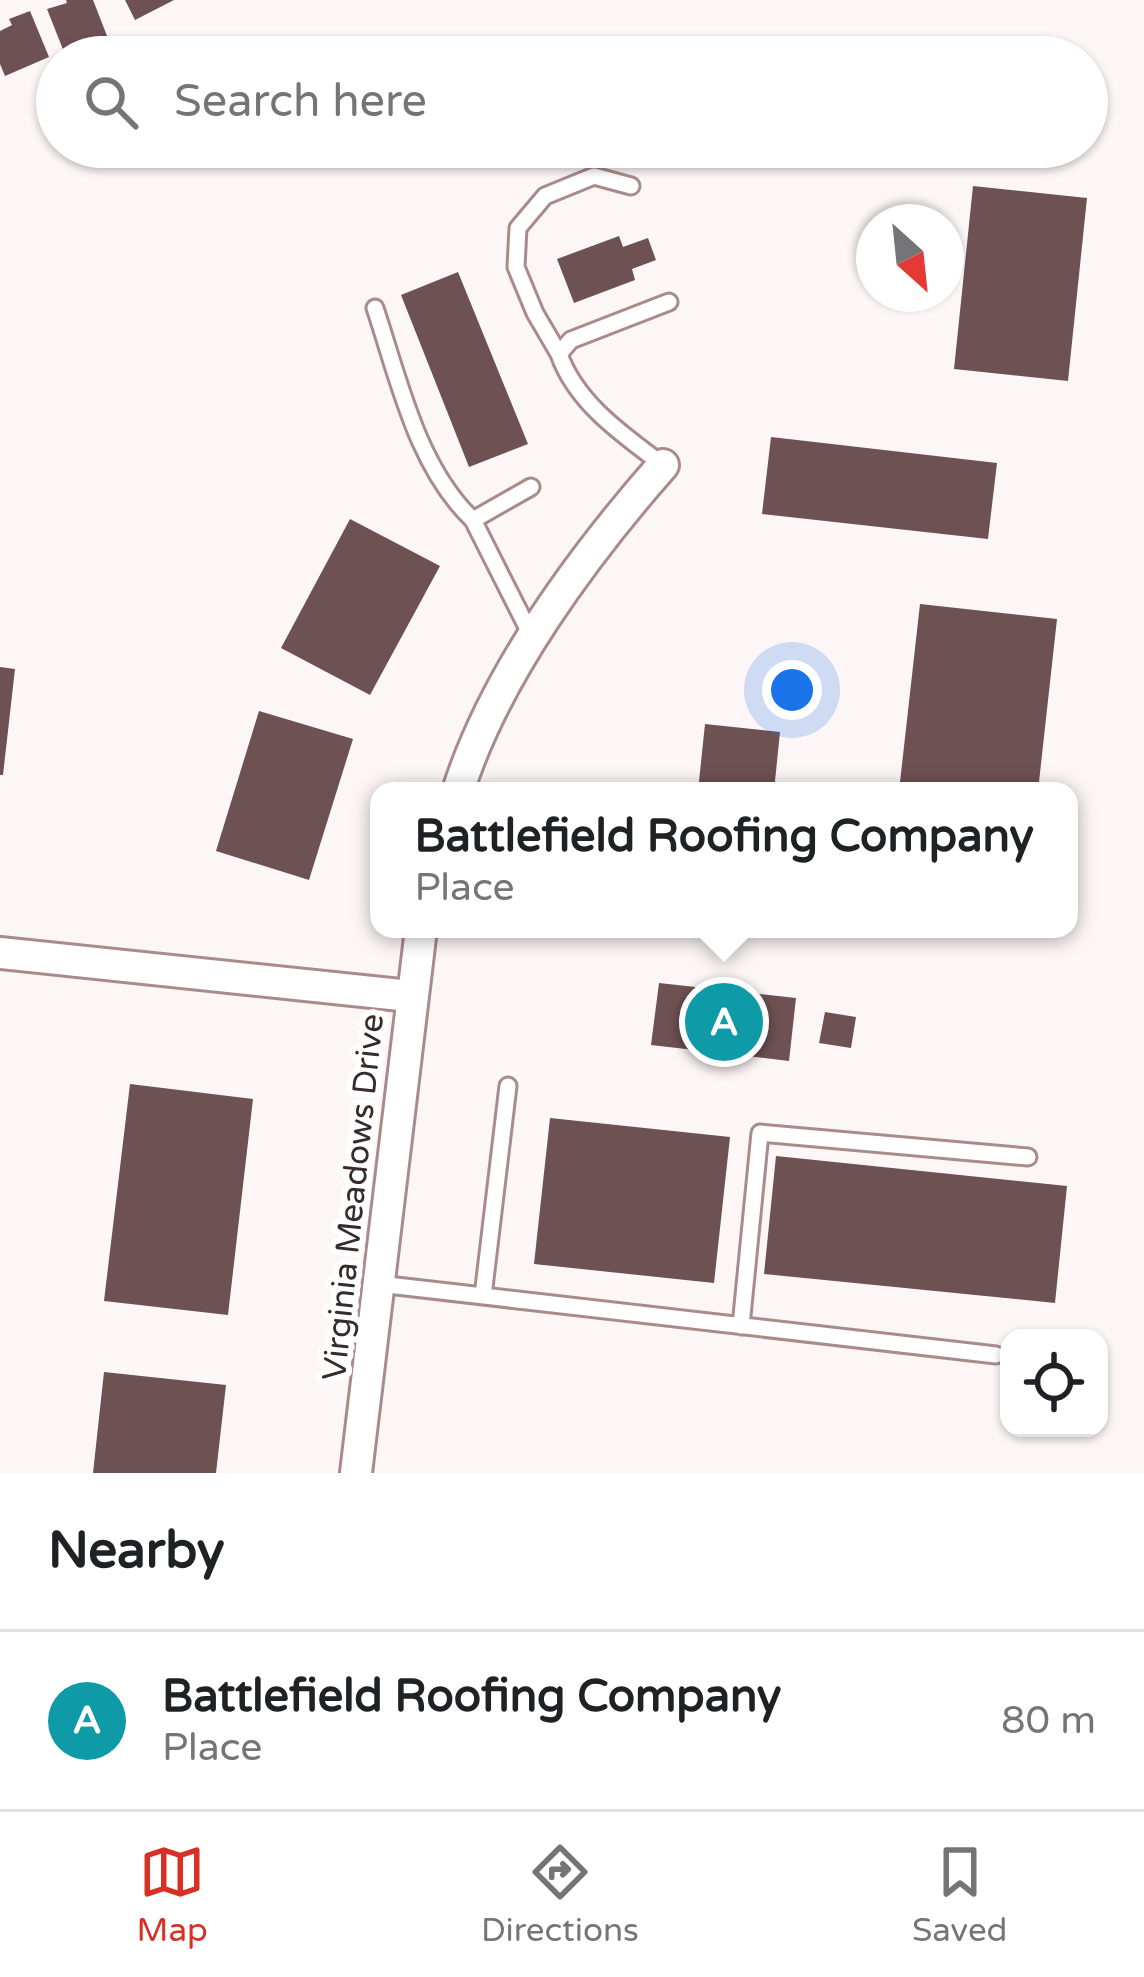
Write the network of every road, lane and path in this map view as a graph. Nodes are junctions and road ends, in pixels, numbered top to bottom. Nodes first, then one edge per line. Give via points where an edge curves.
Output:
1 (631, 186) dead end
2 (669, 302) dead end
3 (375, 308) dead end
4 (559, 354) junction
5 (663, 465) joint
6 (531, 487) dead end
7 (472, 520) junction
8 (533, 640) junction
9 (462, 782) edge
10 (420, 938) edge
11 (0, 953) edge
12 (410, 996) junction
13 (508, 1086) dead end
14 (1028, 1157) dead end
15 (379, 1284) junction
16 (483, 1297) junction
17 (741, 1326) junction
18 (996, 1355) dead end
19 (356, 1473) edge

1 - 4 lane via 594,176 545,196 518,228 516,266
2 - 4 lane via 571,340
3 - 7 lane via 444,490
4 - 5 lane via 605,420
5 - 8 street
6 - 7 lane
7 - 8 lane
8 - 9 street
10 - 12 street, Virginia Meadows Drive
11 - 12 street
12 - 15 street, Virginia Meadows Drive
13 - 16 lane
14 - 17 lane via 760,1133
15 - 16 lane
15 - 19 street, Virginia Meadows Drive
16 - 17 lane
17 - 18 lane

